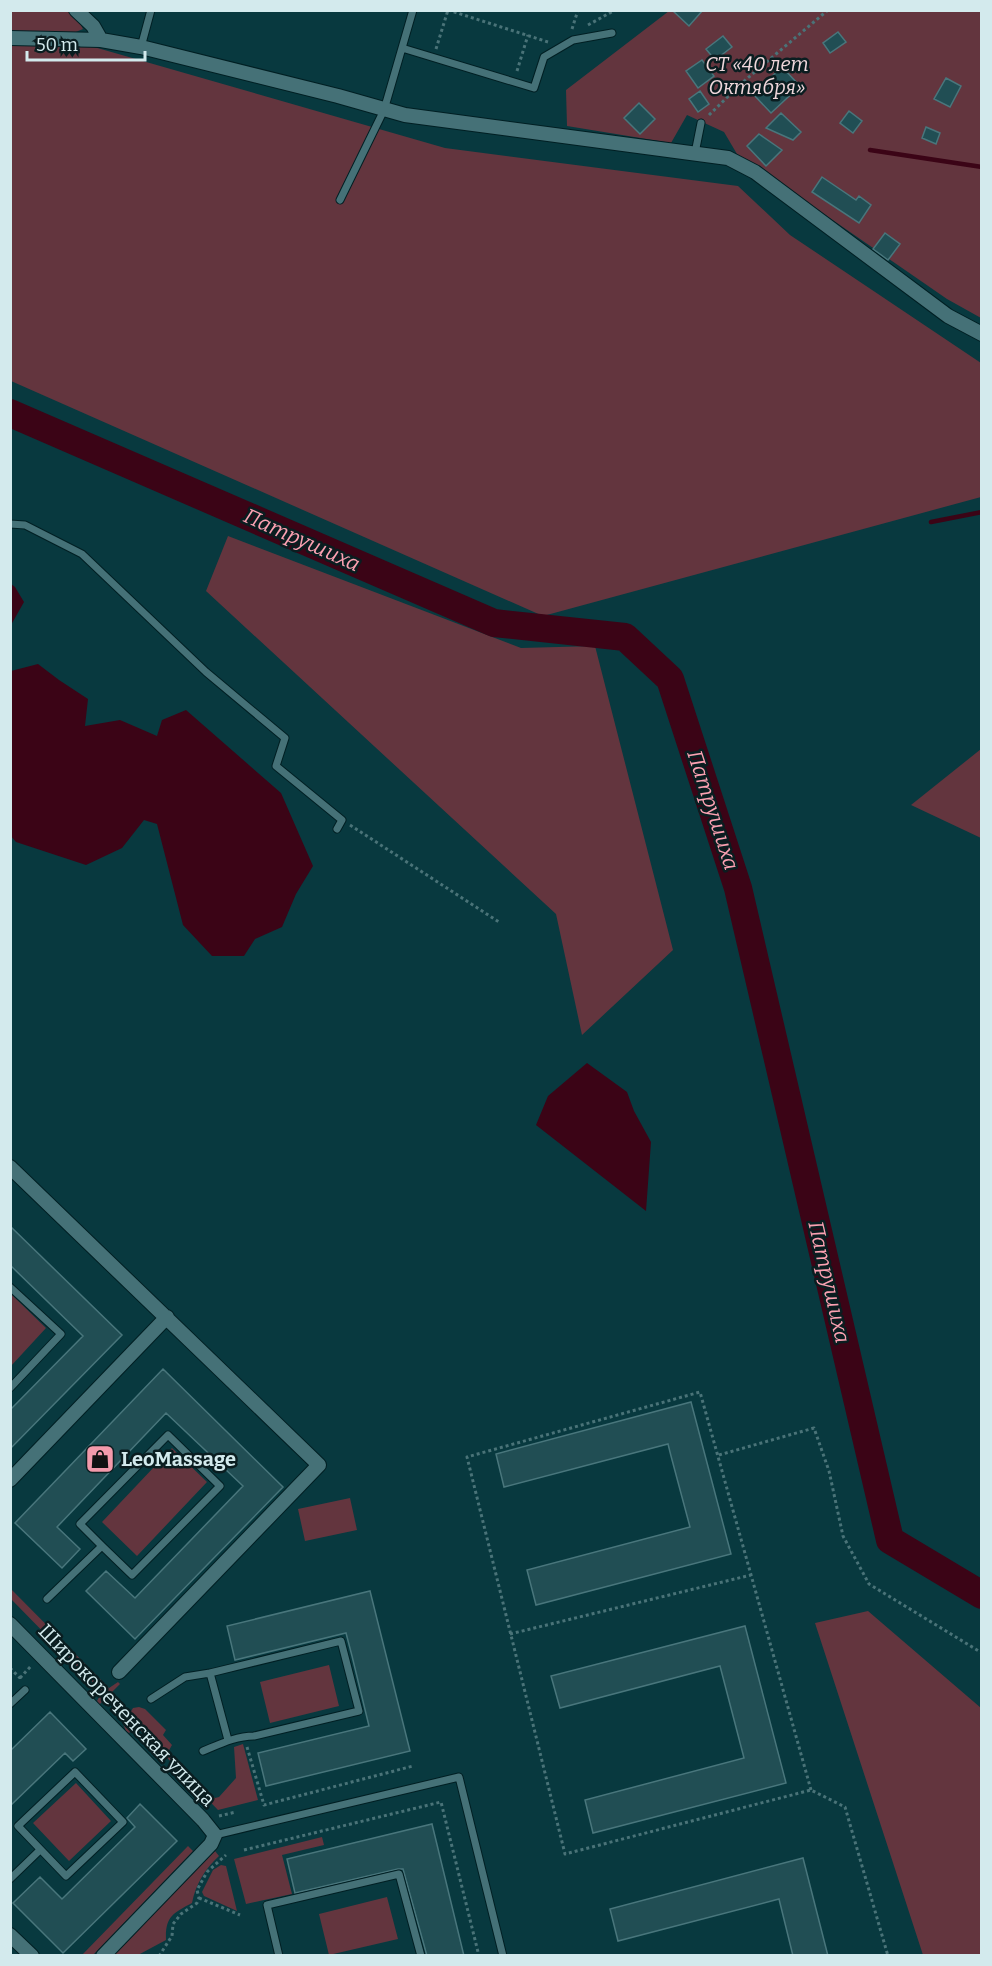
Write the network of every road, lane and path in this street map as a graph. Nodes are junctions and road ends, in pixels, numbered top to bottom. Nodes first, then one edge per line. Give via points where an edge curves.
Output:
1 (76, 10) edge
2 (151, 10) edge
3 (413, 10) edge
4 (448, 10) edge
5 (578, 10) edge
6 (615, 10) edge
7 (828, 10) edge
8 (612, 33) dead end
9 (528, 35) junction
10 (10, 38) edge
11 (101, 40) junction
12 (554, 43) dead end
13 (141, 47) junction
14 (402, 48) junction
15 (434, 58) junction
16 (514, 82) junction
17 (384, 110) junction
18 (701, 123) joint
19 (695, 153) junction
20 (340, 200) dead end
21 (981, 334) edge
22 (10, 524) edge
23 (342, 820) junction
24 (337, 829) dead end
25 (499, 922) dead end
26 (11, 1167) edge
27 (10, 1287) edge
28 (167, 1317) junction
29 (10, 1388) edge
30 (718, 1455) junction
31 (10, 1480) edge
32 (102, 1546) junction
33 (751, 1575) junction
34 (47, 1599) dead end
35 (10, 1624) edge
36 (510, 1634) junction
37 (981, 1653) edge
38 (10, 1668) edge
39 (119, 1672) dead end
40 (210, 1673) junction
41 (15, 1682) dead end
42 (25, 1690) dead end
43 (151, 1699) dead end
44 (10, 1704) edge
45 (244, 1736) junction
46 (228, 1740) junction
47 (203, 1751) dead end
48 (413, 1766) dead end
49 (810, 1790) junction
50 (215, 1835) junction
51 (40, 1850) junction
52 (244, 1850) dead end
53 (226, 1855) dead end
54 (10, 1879) edge
55 (199, 1898) junction
56 (240, 1915) dead end
57 (10, 1935) edge
58 (32, 1956) edge
59 (103, 1956) edge
60 (159, 1956) edge
61 (279, 1956) edge
62 (421, 1956) edge
63 (479, 1956) edge
64 (503, 1956) edge
65 (888, 1956) edge

1 - 11 street
2 - 13 lane
3 - 14 lane
4 - 9 path
4 - 15 path
5 - 6 path via 571,34
7 - 18 path
8 - 16 lane via 573,40 544,57 534,88
9 - 12 path
9 - 16 path
10 - 11 street
11 - 13 street
13 - 17 street
14 - 15 lane
14 - 17 lane
15 - 16 lane
17 - 19 street
17 - 20 lane
18 - 19 lane
19 - 21 street via 728,158 755,172 948,316
22 - 23 lane via 24,525 82,554 206,672 285,738 276,766
23 - 24 lane
23 - 25 path
26 - 28 street
27 - 29 lane via 61,1334
28 - 31 street
28 - 39 street via 319,1465
30 - 33 path
30 - 36 path via 700,1392 467,1457
30 - 37 path via 814,1428 829,1471 843,1536 869,1584
32 - 32 lane via 80,1524 168,1435 220,1486 132,1575
32 - 34 lane
33 - 36 path
33 - 49 path
35 - 50 street, Широкореченская улица
36 - 49 path via 565,1854
38 - 41 path via 20,1678
40 - 43 lane via 185,1677
40 - 45 lane via 341,1641 359,1711
40 - 46 lane
42 - 44 lane
45 - 46 lane
45 - 48 path via 264,1805
46 - 47 lane
49 - 65 path via 845,1807
50 - 59 street via 211,1844
50 - 64 lane via 459,1778
51 - 51 lane via 18,1826 75,1772 123,1822 66,1876
51 - 54 lane
52 - 63 path via 441,1802
53 - 55 path via 207,1872 197,1890
55 - 56 path
55 - 60 path via 173,1924 172,1936
57 - 58 street
61 - 62 lane via 267,1905 399,1874

